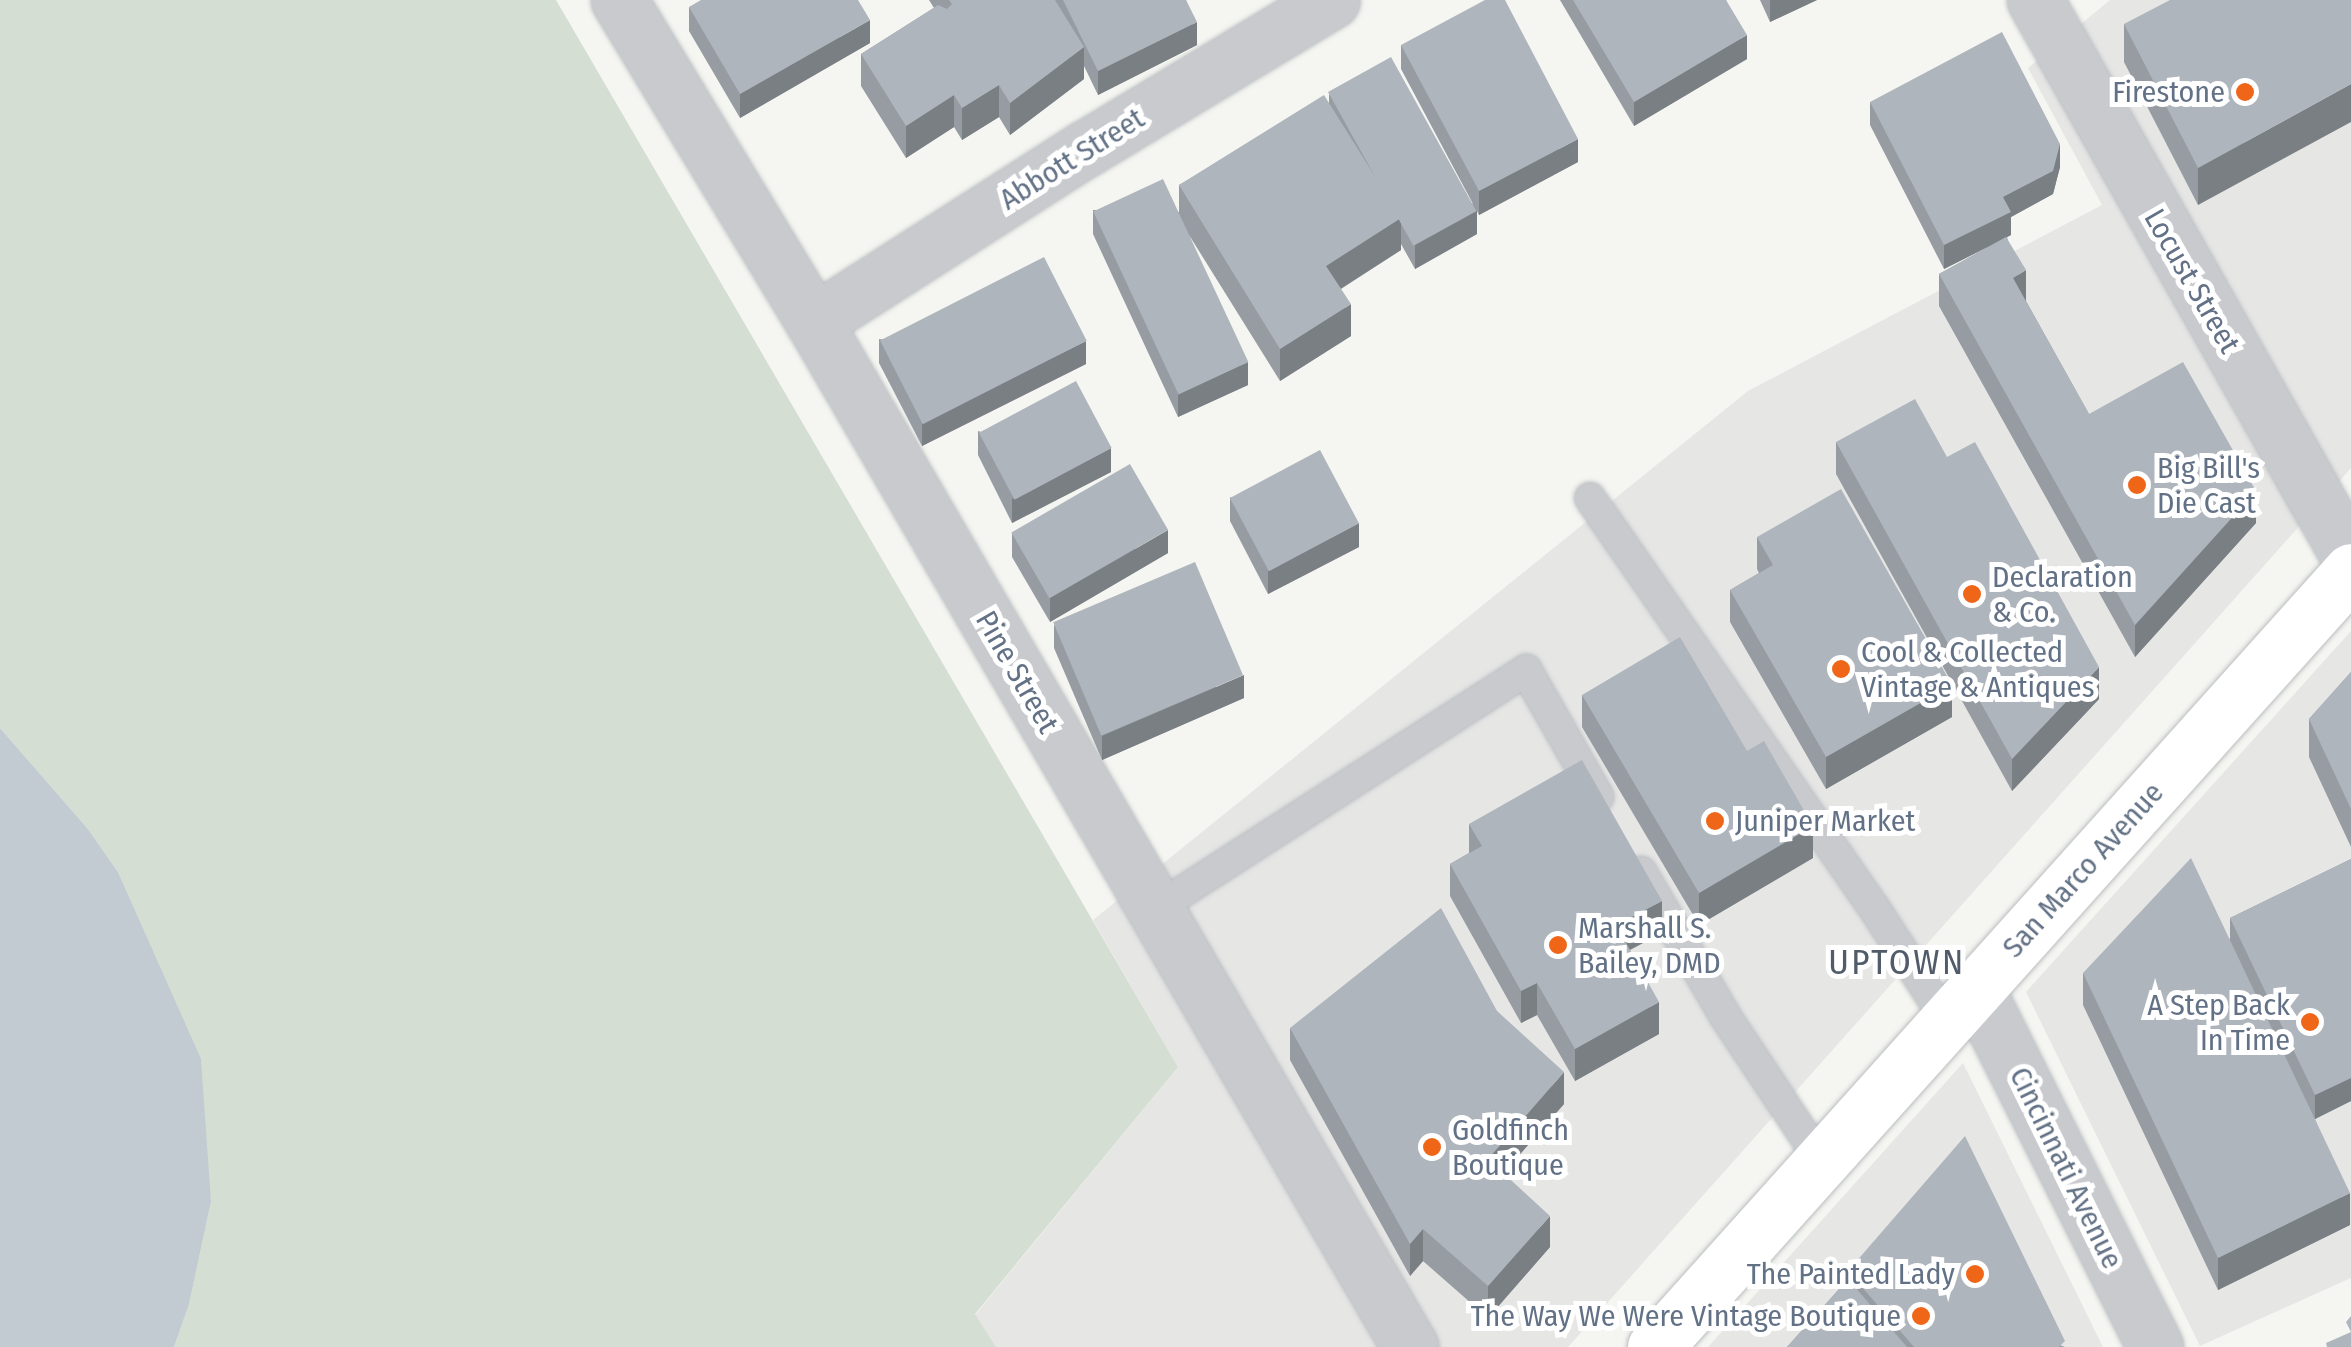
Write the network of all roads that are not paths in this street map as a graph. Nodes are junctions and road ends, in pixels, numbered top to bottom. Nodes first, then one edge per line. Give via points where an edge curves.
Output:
1 (618, 0) edge
2 (1332, 0) edge
3 (2035, 0) edge
4 (814, 322) junction
5 (1590, 498) dead end
6 (2351, 560) edge
7 (2351, 571) edge
8 (1154, 910) junction
9 (1962, 1005) junction
10 (1822, 1162) junction
11 (1410, 1347) edge
12 (1655, 1347) edge
13 (2154, 1347) edge

1 - 4 street, Pine Street
2 - 4 street, Abbott Street
3 - 6 street, Locust Street
4 - 8 street, Pine Street
5 - 9 lane via 1874,908
7 - 9 main road, San Marco Avenue
8 - 10 lane via 1526,670 1724,1016
8 - 11 street, Pine Street
9 - 10 main road, San Marco Avenue
9 - 13 street, Cincinnati Avenue
10 - 12 main road, San Marco Avenue

